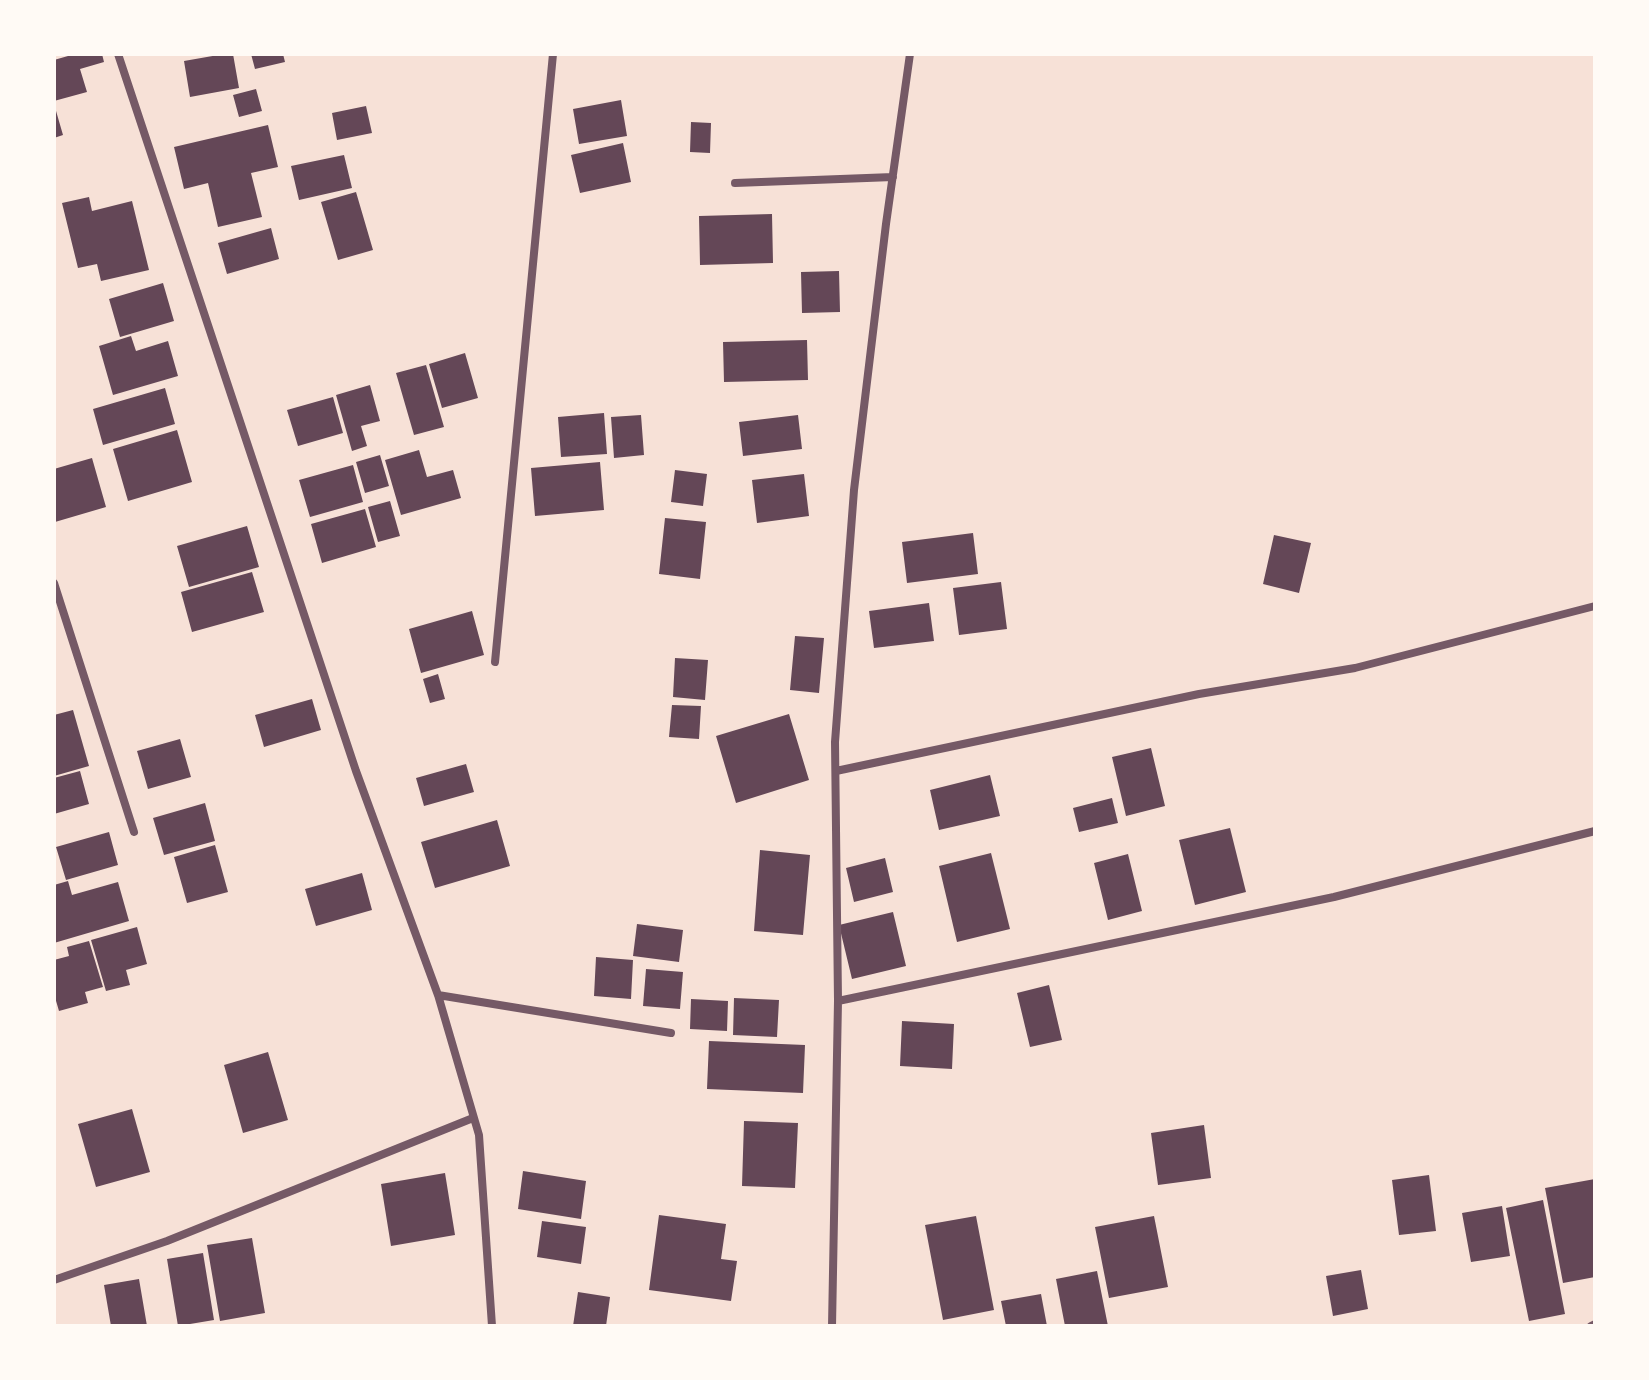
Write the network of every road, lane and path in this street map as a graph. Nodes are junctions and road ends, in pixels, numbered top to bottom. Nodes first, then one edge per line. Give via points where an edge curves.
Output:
1 (118, 54) edge
2 (553, 54) edge
3 (910, 54) edge
4 (893, 177) junction
5 (735, 183) dead end
6 (54, 583) edge
7 (1595, 606) edge
8 (495, 662) dead end
9 (836, 771) junction
10 (1595, 831) edge
11 (134, 832) dead end
12 (438, 995) junction
13 (838, 1001) junction
14 (671, 1033) dead end
15 (473, 1118) junction
16 (54, 1280) edge
17 (492, 1326) edge
18 (832, 1326) edge

1 - 12 street via 356,771
2 - 8 street
3 - 4 street
4 - 5 street
4 - 9 street via 854,490
6 - 11 street
7 - 9 street via 1355,668 1199,694
9 - 13 street
10 - 13 street via 1334,897
12 - 14 street
12 - 15 street
13 - 18 street
15 - 16 street via 167,1241
15 - 17 street via 479,1135

